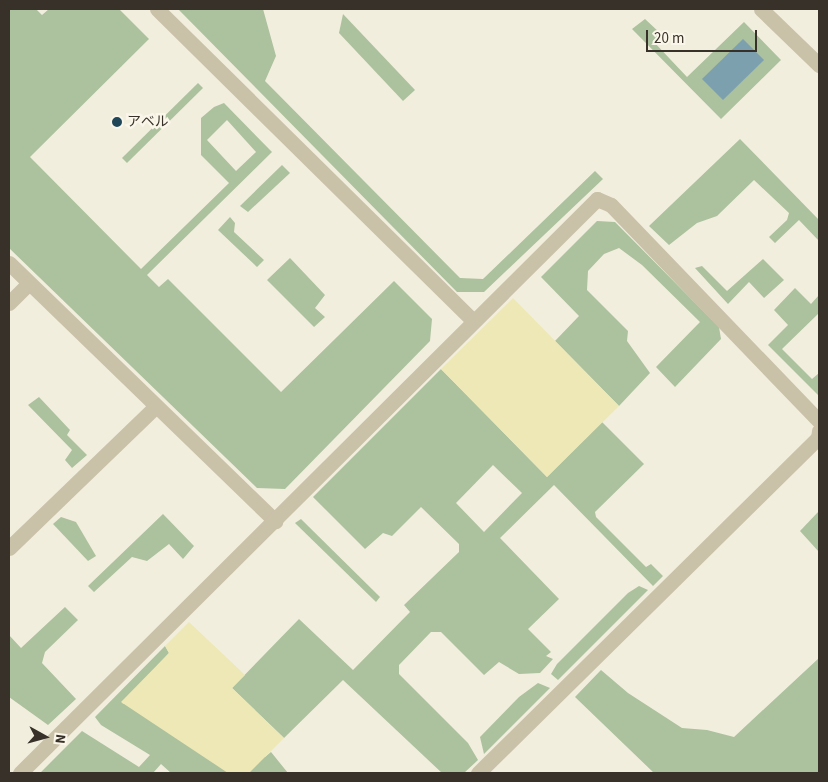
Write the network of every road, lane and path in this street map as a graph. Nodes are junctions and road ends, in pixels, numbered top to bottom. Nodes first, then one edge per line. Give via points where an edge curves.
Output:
1 (157, 9) edge
2 (761, 9) edge
3 (819, 66) edge
4 (9, 263) edge
5 (30, 283) junction
6 (9, 303) edge
7 (473, 321) junction
8 (156, 406) junction
9 (819, 421) edge
10 (819, 431) edge
11 (275, 521) junction
12 (9, 548) edge
13 (20, 773) edge
14 (478, 773) edge

1 - 7 street
2 - 3 street
4 - 5 street
5 - 6 street
5 - 8 street
7 - 9 street via 597,199 611,205
7 - 11 street
8 - 11 street
8 - 12 street
10 - 14 street via 818,438
11 - 13 street

